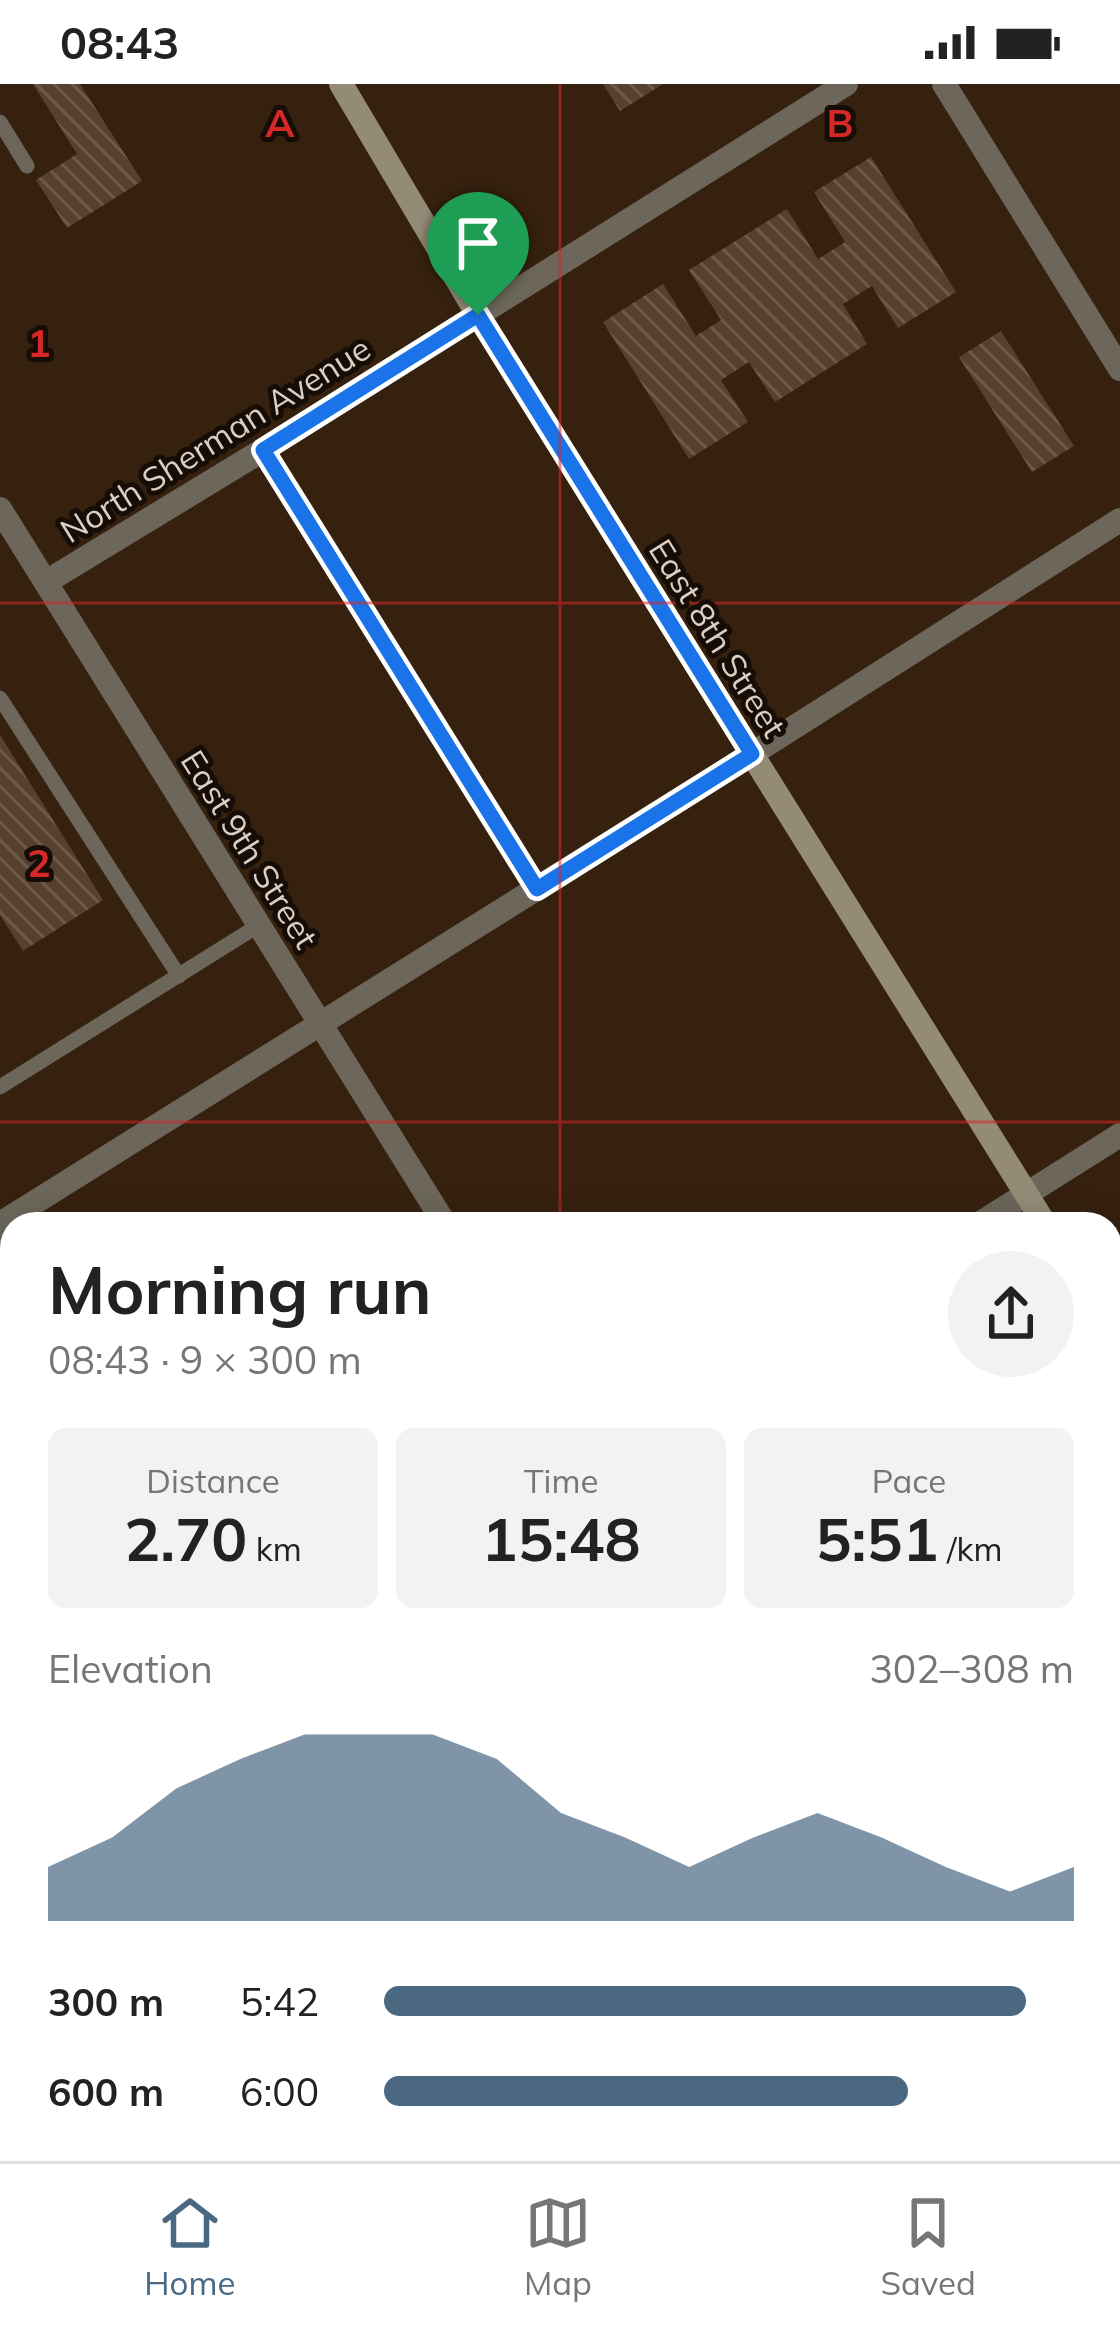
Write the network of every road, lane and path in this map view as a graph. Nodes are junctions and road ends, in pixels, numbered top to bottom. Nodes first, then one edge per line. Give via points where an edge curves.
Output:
1 (341, 84) edge
2 (845, 84) edge
3 (944, 84) edge
4 (0, 122) edge
5 (27, 166) dead end
6 (478, 315) junction
7 (1120, 369) edge
8 (263, 450) junction
9 (0, 509) edge
10 (1120, 520) edge
11 (46, 582) junction
12 (0, 698) edge
13 (752, 754) junction
14 (537, 889) junction
15 (259, 926) junction
16 (178, 976) junction
17 (320, 1024) junction
18 (0, 1087) edge
19 (1120, 1135) edge
20 (1027, 1195) junction
21 (19, 1212) edge
22 (438, 1212) edge
23 (999, 1212) edge
24 (1038, 1212) edge

1 - 6 street, East 8th Street
2 - 6 street, North Sherman Avenue
3 - 7 street
4 - 5 lane
6 - 8 street, North Sherman Avenue
6 - 13 street, East 8th Street
8 - 11 street, North Sherman Avenue
8 - 14 lane
9 - 11 street, East 9th Street
10 - 13 street
11 - 15 street, East 9th Street
12 - 16 lane
13 - 14 street
13 - 20 street, East 8th Street
14 - 17 street
15 - 16 lane
15 - 17 street, East 9th Street
16 - 18 lane
17 - 21 street
17 - 22 street, East 9th Street
19 - 20 street
20 - 23 street
20 - 24 street, East 8th Street

